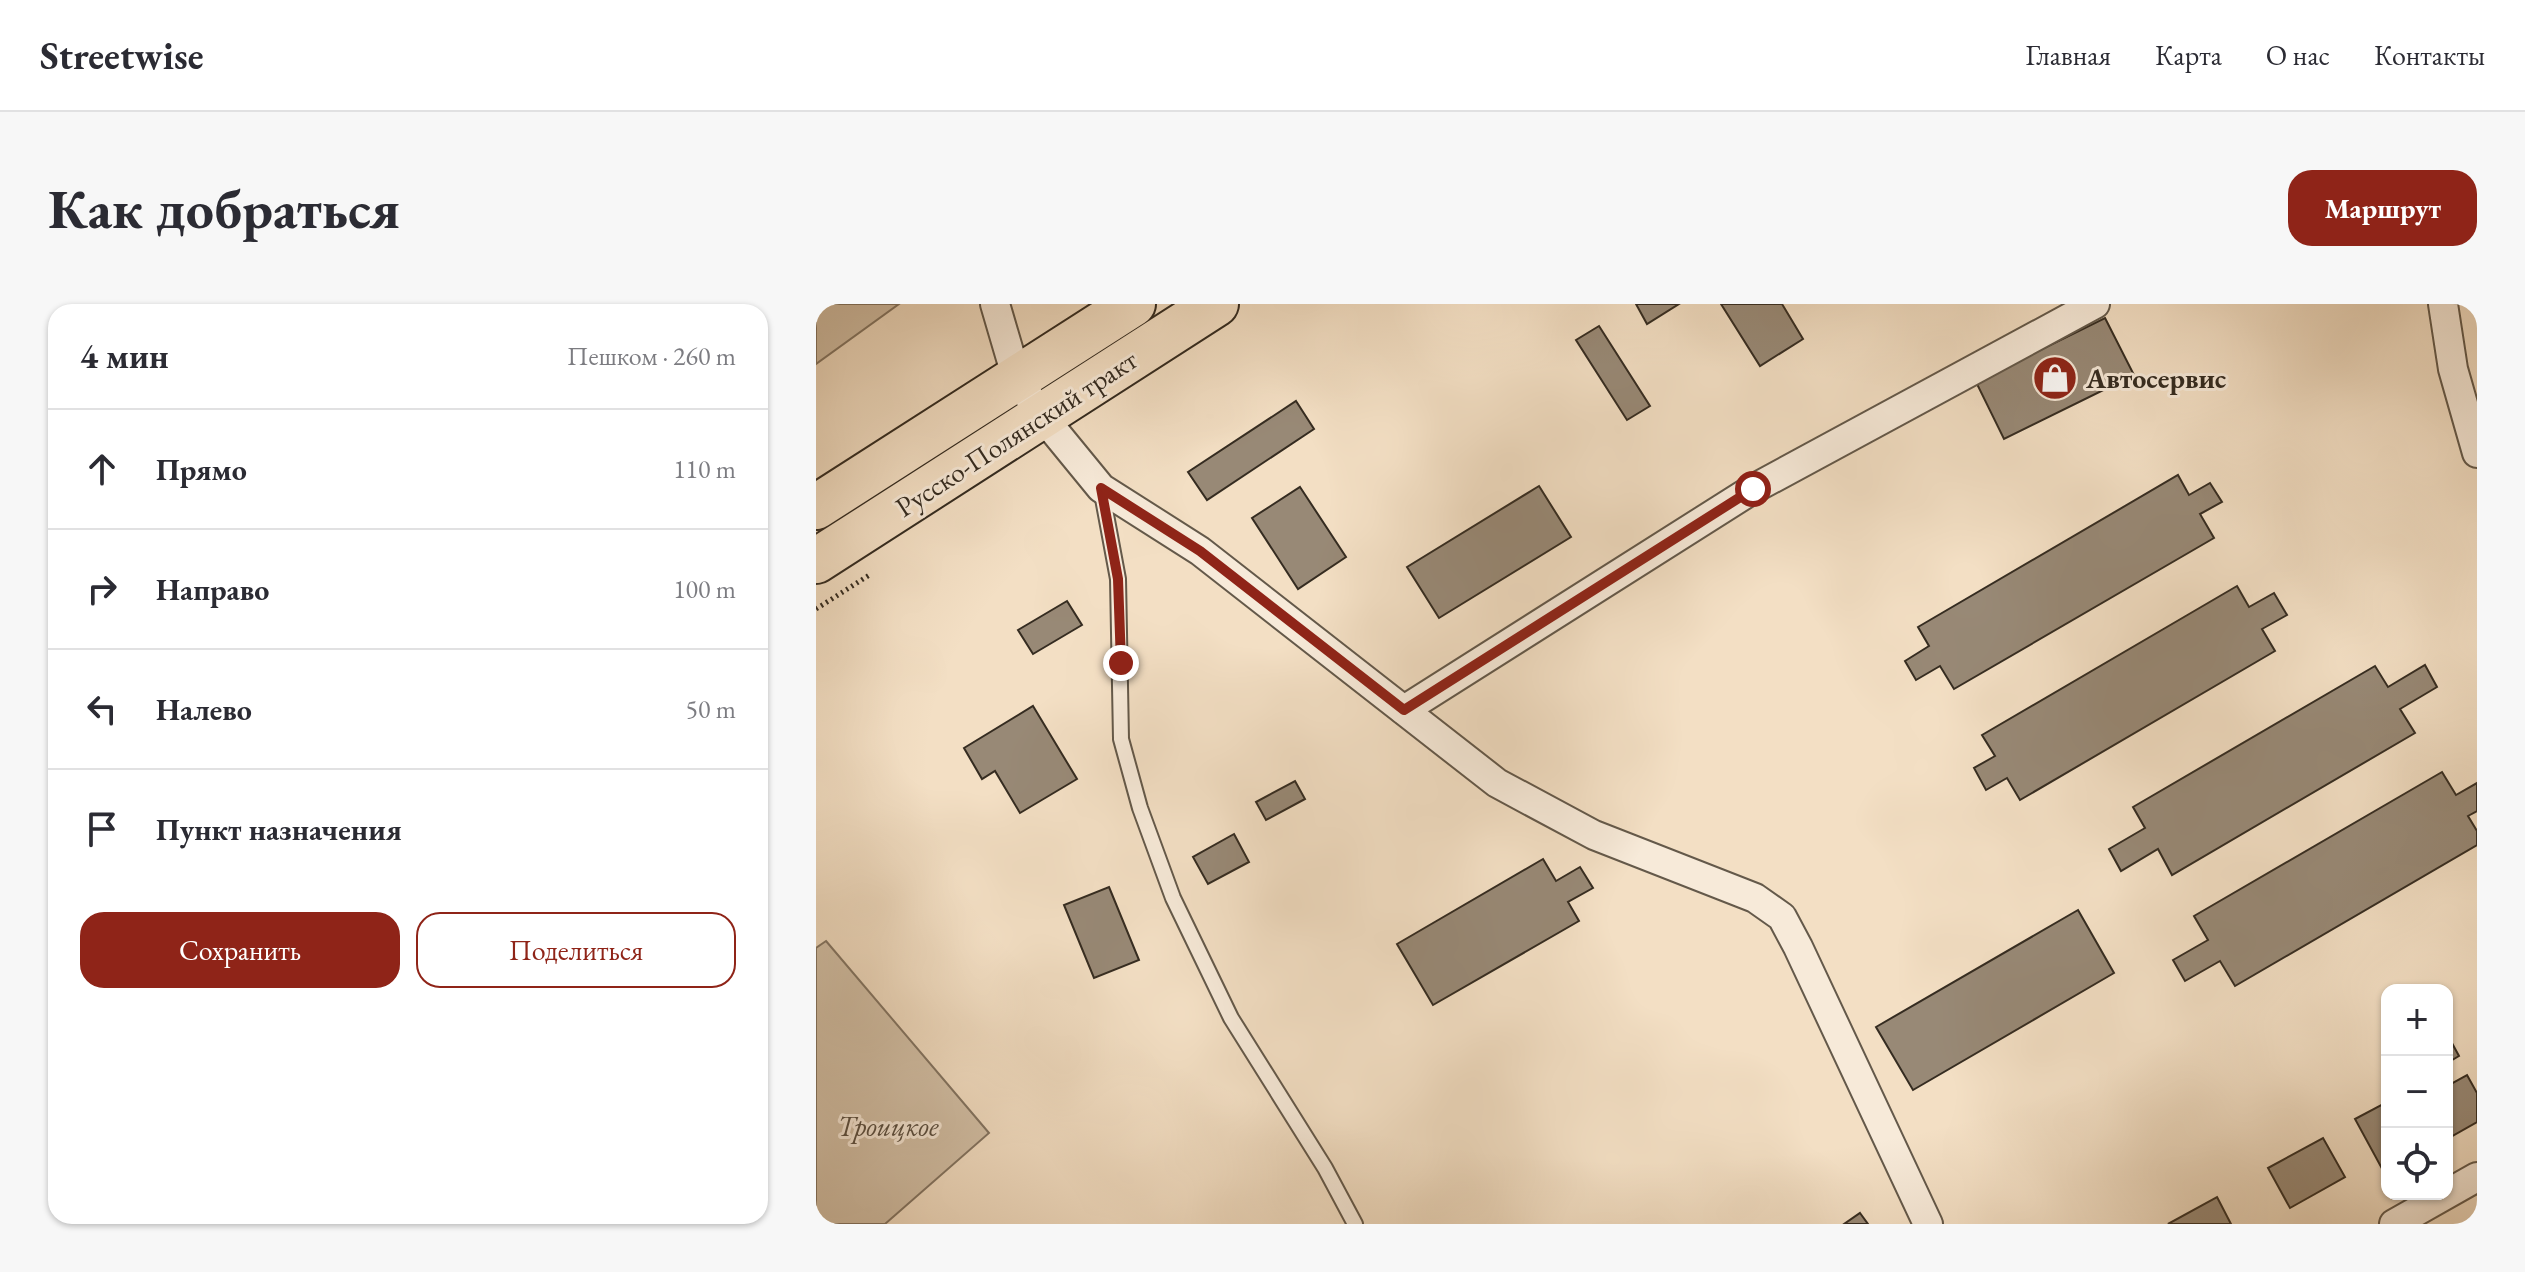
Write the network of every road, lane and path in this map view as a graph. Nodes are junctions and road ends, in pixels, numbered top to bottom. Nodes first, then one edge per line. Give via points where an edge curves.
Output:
1 (995, 304) edge
2 (1133, 304) edge
3 (1216, 304) edge
4 (2095, 304) edge
5 (2443, 304) edge
6 (1017, 379) junction
7 (1042, 416) junction
8 (2477, 453) edge
9 (1101, 488) junction
10 (816, 507) edge
11 (816, 561) edge
12 (871, 574) dead end
13 (816, 609) edge
14 (1404, 710) junction
15 (2477, 1177) edge
16 (1355, 1224) edge
17 (1928, 1224) edge
18 (2394, 1224) edge

1 - 6 street
2 - 6 main road, Русско-Полянский тракт
3 - 7 main road, Русско-Полянский тракт
4 - 14 street via 1753,489
5 - 8 street via 2453,369
6 - 7 street
6 - 10 main road, Русско-Полянский тракт
7 - 9 street
7 - 11 main road, Русско-Полянский тракт
9 - 14 street via 1200,551
9 - 16 lane via 1118,579 1121,739 1140,808 1173,898 1231,1018
12 - 13 path
14 - 17 street via 1497,783 1594,835 1755,898 1782,917
15 - 18 street

